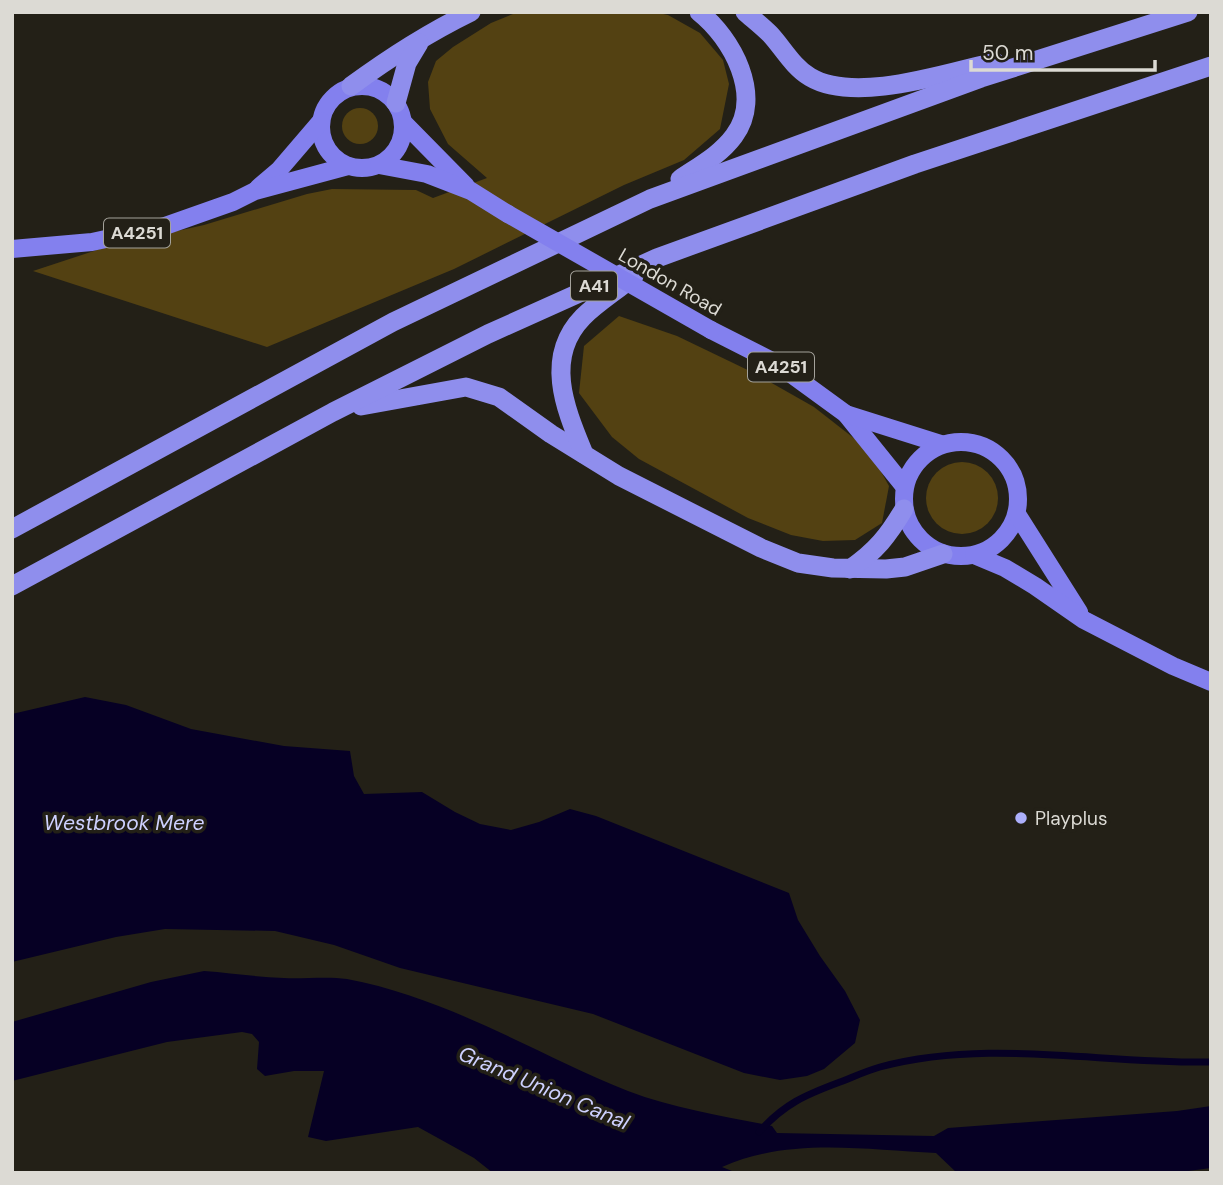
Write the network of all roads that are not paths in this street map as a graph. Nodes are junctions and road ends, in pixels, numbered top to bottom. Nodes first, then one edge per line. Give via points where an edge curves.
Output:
1 (471, 12) edge
2 (699, 12) edge
3 (745, 12) edge
4 (1188, 12) edge
5 (422, 39) junction
6 (1101, 39) junction
7 (1211, 66) edge
8 (351, 86) junction
9 (396, 103) junction
10 (321, 121) junction
11 (404, 123) junction
12 (379, 165) junction
13 (348, 166) junction
14 (255, 191) junction
15 (471, 191) junction
16 (650, 199) junction
17 (12, 249) edge
18 (657, 258) junction
19 (332, 412) junction
20 (846, 414) junction
21 (941, 444) junction
22 (584, 454) junction
23 (904, 486) junction
24 (904, 509) junction
25 (1017, 514) junction
26 (12, 529) edge
27 (943, 554) junction
28 (974, 555) junction
29 (850, 569) junction
30 (12, 586) edge
31 (1084, 620) junction
32 (1211, 682) edge

1 - 5 highway
2 - 16 highway via 734,52 745,96 743,114 736,133 720,152
3 - 6 highway via 809,77 855,90
4 - 6 highway
5 - 8 highway
5 - 9 highway via 407,63
6 - 16 highway
7 - 18 highway, A41 via 915,164
8 - 9 main road via 376,87
8 - 10 main road via 331,99
9 - 11 main road
10 - 13 main road via 326,148
10 - 14 main road, A4251
11 - 12 main road via 398,148
11 - 15 main road, London Road / A4251
12 - 13 main road
12 - 15 main road, London Road / A4251 via 428,174
13 - 14 main road, A4251
14 - 17 main road, A4251 via 205,213 129,235
15 - 20 main road, London Road / A4251, bridge via 776,363
16 - 26 highway via 393,322
18 - 19 highway, A41 via 488,334
18 - 22 highway via 582,317 564,350 563,398
19 - 22 highway via 466,387 499,397
19 - 30 highway, A41
20 - 21 main road, London Road / A4251
20 - 23 main road, London Road / A4251
21 - 23 main road via 924,454
21 - 25 main road via 977,443 1007,463 1019,496
22 - 29 highway via 761,548 798,563
23 - 24 main road
24 - 27 main road via 917,537
24 - 29 highway via 885,540
25 - 28 main road via 1001,540
25 - 31 main road
27 - 28 main road
27 - 29 highway via 905,566
28 - 31 main road via 1005,568
31 - 32 main road

